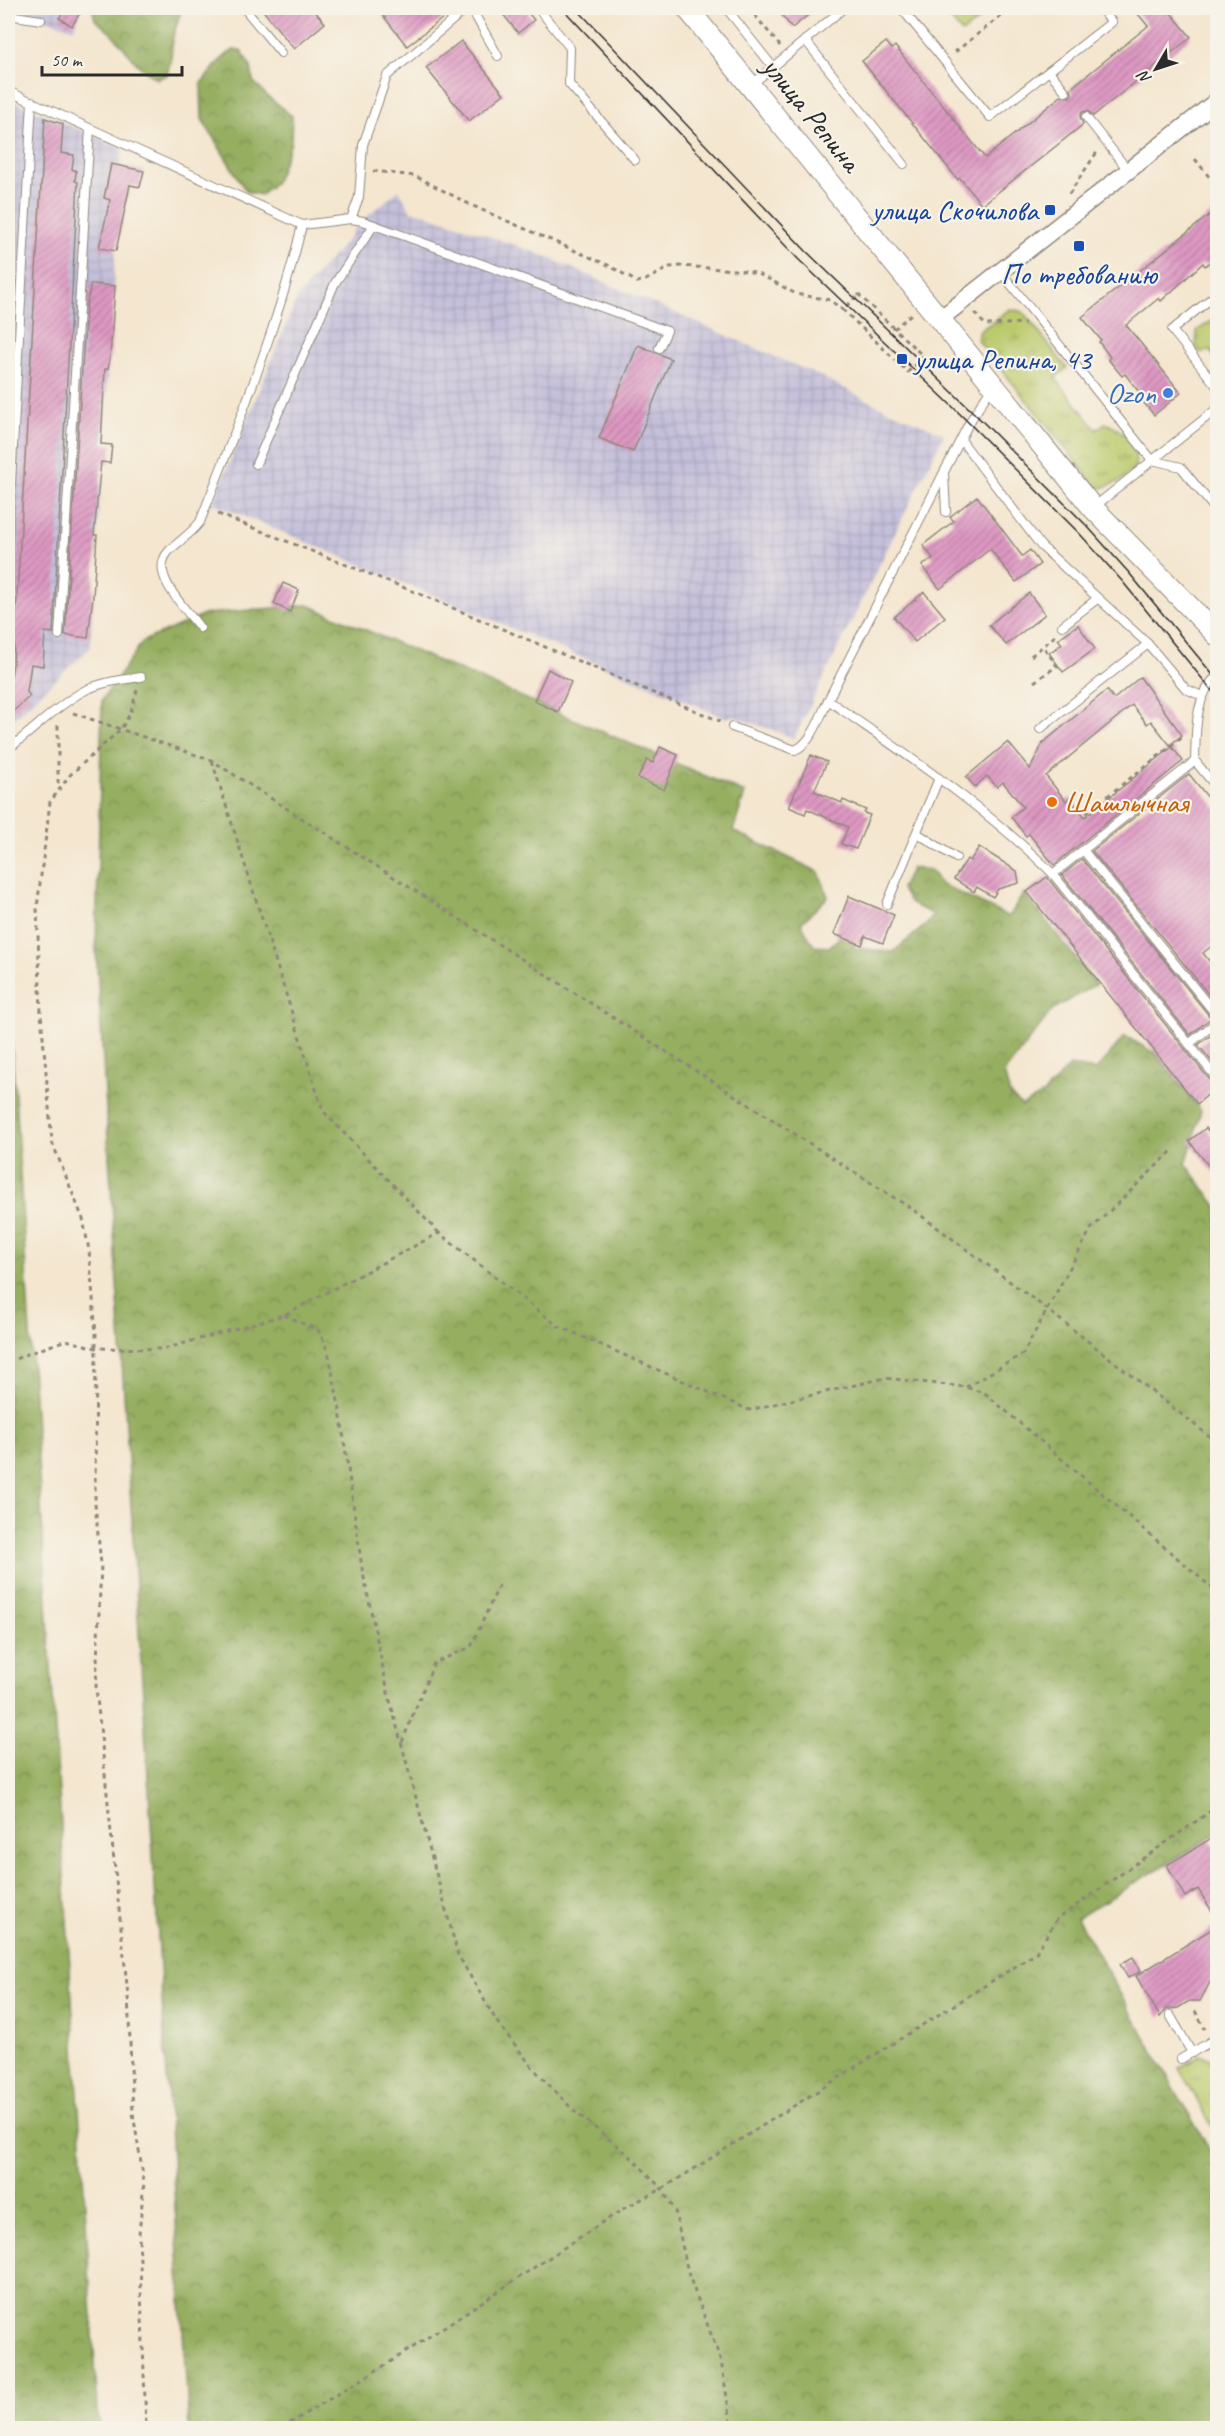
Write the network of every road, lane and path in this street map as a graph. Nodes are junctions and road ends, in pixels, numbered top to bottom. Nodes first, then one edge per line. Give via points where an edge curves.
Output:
1 (244, 8) edge
2 (400, 8) edge
3 (469, 8) edge
4 (538, 8) edge
5 (687, 8) edge
6 (726, 8) edge
7 (749, 8) edge
8 (844, 8) edge
9 (901, 8) edge
10 (1011, 8) edge
11 (1100, 8) edge
12 (394, 13) dead end
13 (8, 15) edge
14 (41, 20) dead end
15 (805, 40) junction
16 (785, 48) dead end
17 (281, 53) dead end
18 (498, 56) dead end
19 (944, 61) junction
20 (773, 67) junction
21 (1049, 71) junction
22 (750, 86) junction
23 (8, 91) edge
24 (1066, 92) dead end
25 (1218, 100) edge
26 (32, 101) junction
27 (1086, 117) dead end
28 (90, 129) junction
29 (1195, 159) dead end
30 (635, 160) dead end
31 (904, 164) dead end
32 (1128, 170) junction
33 (360, 177) junction
34 (1218, 188) edge
35 (351, 219) junction
36 (302, 225) junction
37 (374, 225) junction
38 (1000, 271) junction
39 (1218, 293) edge
40 (964, 300) junction
41 (843, 310) junction
42 (1037, 317) junction
43 (940, 319) junction
44 (659, 348) dead end
45 (993, 385) junction
46 (1218, 388) edge
47 (1218, 408) edge
48 (961, 440) junction
49 (1152, 460) junction
50 (256, 464) dead end
51 (944, 474) junction
52 (1093, 508) junction
53 (946, 512) dead end
54 (1218, 513) edge
55 (218, 514) dead end
56 (8, 538) edge
57 (1097, 599) junction
58 (1062, 626) joint
59 (200, 628) dead end
60 (59, 635) dead end
61 (1218, 636) edge
62 (1148, 644) junction
63 (1043, 646) junction
64 (1031, 656) dead end
65 (1218, 675) edge
66 (141, 677) joint
67 (1034, 682) dead end
68 (1202, 696) junction
69 (828, 700) junction
70 (58, 708) junction
71 (1197, 725) junction
72 (732, 727) joint
73 (121, 729) junction
74 (1040, 729) dead end
75 (8, 749) edge
76 (211, 760) junction
77 (1195, 761) junction
78 (939, 778) junction
79 (58, 789) junction
80 (1218, 789) edge
81 (1086, 813) dead end
82 (917, 833) junction
83 (1083, 850) junction
84 (956, 858) dead end
85 (1053, 874) junction
86 (887, 904) dead end
87 (1218, 1019) edge
88 (1189, 1044) junction
89 (1218, 1080) edge
90 (1174, 1149) dead end
91 (439, 1233) junction
92 (1048, 1310) junction
93 (284, 1315) junction
94 (96, 1348) junction
95 (8, 1363) edge
96 (966, 1387) junction
97 (1218, 1443) edge
98 (499, 1585) dead end
99 (1218, 1593) edge
100 (401, 1744) junction
101 (1218, 1806) edge
102 (1195, 2012) dead end
103 (1170, 2016) dead end
104 (1213, 2040) edge
105 (1192, 2053) junction
106 (1218, 2054) edge
107 (1181, 2060) dead end
108 (662, 2189) junction
109 (146, 2428) edge
110 (282, 2428) edge
111 (732, 2428) edge

1 - 17 lane
2 - 12 path
3 - 18 lane
3 - 33 lane via 387,76 363,145
4 - 30 lane via 570,48 569,84
5 - 22 street, улица Репина
6 - 20 lane
7 - 16 path
8 - 15 lane
9 - 19 lane
10 - 19 path
11 - 21 lane via 1112,22
13 - 14 lane
15 - 20 lane
15 - 31 lane
19 - 21 lane via 990,117
20 - 22 lane
21 - 24 lane
22 - 43 street, улица Репина
23 - 26 lane
25 - 32 street
26 - 28 lane
26 - 56 lane
27 - 32 lane
28 - 36 lane
28 - 60 lane
29 - 34 path
32 - 38 street
33 - 35 lane via 359,197
33 - 41 path via 376,170 415,176 637,282 681,266 748,272 796,294 830,300
35 - 36 lane
35 - 37 lane
36 - 59 lane via 290,279 267,347 200,522 163,558 162,569 170,591
37 - 44 lane via 667,331
37 - 50 lane via 335,283
38 - 40 street
38 - 42 lane
39 - 46 lane via 1172,330
40 - 42 path via 985,325 1030,323
40 - 43 street
41 - 41 path via 908,372 923,356 858,294
42 - 49 lane
43 - 45 street
45 - 48 lane
45 - 52 street
47 - 49 lane
48 - 51 lane
48 - 57 lane via 1041,546
49 - 52 lane
49 - 54 lane via 1181,467
51 - 53 lane
51 - 69 lane
52 - 61 street
55 - 72 path via 415,592
57 - 58 lane
57 - 62 lane
58 - 63 path
62 - 68 lane via 1186,689
62 - 74 lane
63 - 64 path
63 - 67 path via 1057,666
65 - 68 lane
66 - 70 lane via 84,691
66 - 73 path via 131,712
68 - 71 lane
69 - 72 lane via 808,740 795,750
69 - 78 lane
70 - 73 path
70 - 75 lane
70 - 79 path
71 - 77 lane
71 - 81 path
73 - 76 path
73 - 79 path via 69,774
76 - 91 path via 322,1111
76 - 92 path via 915,1211
77 - 80 lane
77 - 83 lane
78 - 82 lane
78 - 85 lane via 1001,826
79 - 94 path via 50,802 37,908 41,1013 52,1142 83,1219
82 - 84 lane
82 - 86 lane
83 - 85 lane
83 - 87 lane
85 - 88 lane
87 - 88 lane
88 - 89 lane
90 - 92 path via 1091,1229
91 - 93 path
91 - 96 path via 558,1326 749,1410 885,1378
92 - 96 path via 1023,1354
92 - 97 path
93 - 94 path via 164,1349
93 - 100 path via 319,1331 328,1351 362,1568
94 - 95 path via 66,1340
94 - 109 path via 95,1504 101,1564 96,1688 128,1995 133,2113 144,2182 139,2234
96 - 99 path via 986,1394
98 - 100 path via 471,1647 434,1663
100 - 108 path via 458,1955 497,2022 533,2068 574,2110 630,2156
101 - 108 path via 1057,1919 1035,1953
102 - 104 path
103 - 105 lane
104 - 105 lane
104 - 106 lane
105 - 107 lane
108 - 110 path via 626,2207 395,2359
108 - 111 path via 675,2211 688,2273 721,2361

